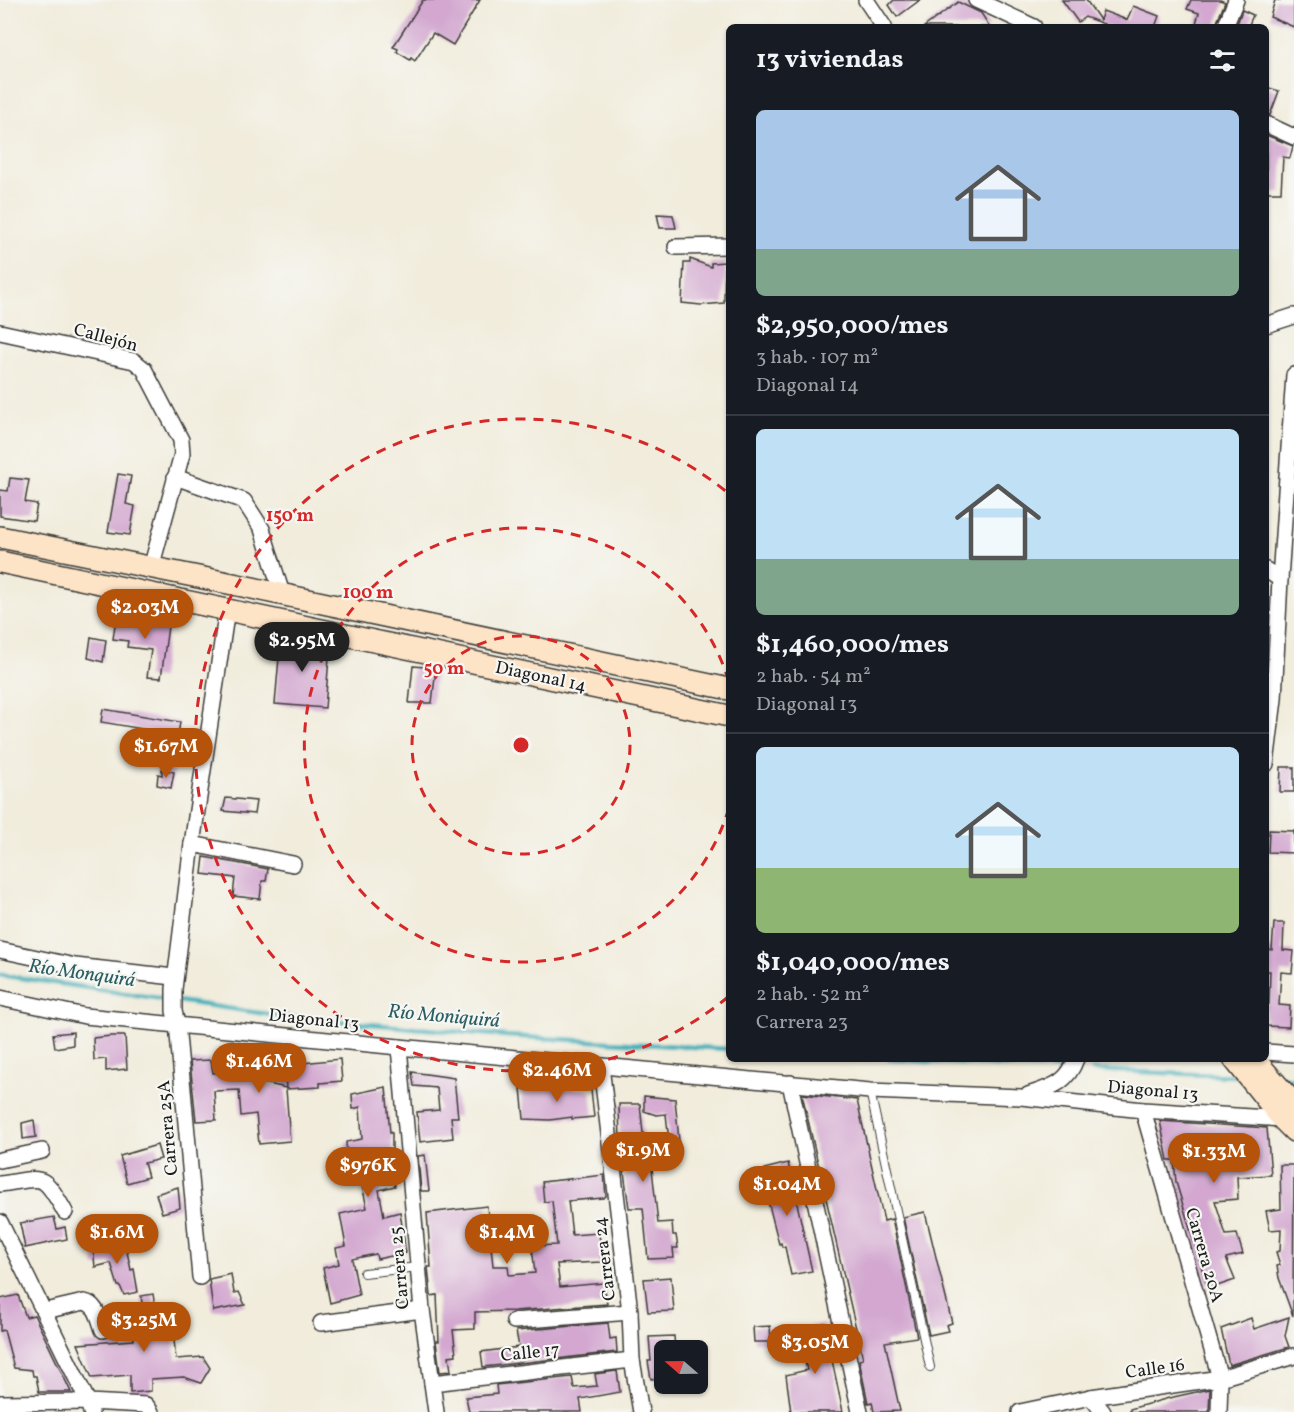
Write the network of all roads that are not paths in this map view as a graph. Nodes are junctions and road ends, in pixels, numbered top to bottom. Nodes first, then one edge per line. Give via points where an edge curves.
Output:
1 (866, 0) edge
2 (976, 0) edge
3 (1236, 0) edge
4 (882, 24) edge
5 (1028, 24) edge
6 (1226, 24) edge
7 (1269, 125) edge
8 (1294, 137) edge
9 (726, 246) edge
10 (676, 247) dead end
11 (1294, 316) edge
12 (1269, 324) edge
13 (0, 332) edge
14 (1294, 375) edge
15 (176, 477) junction
16 (0, 537) edge
17 (0, 562) edge
18 (151, 568) junction
19 (1269, 572) edge
20 (1280, 579) junction
21 (282, 594) junction
22 (226, 609) junction
23 (726, 688) edge
24 (726, 715) edge
25 (1269, 724) edge
26 (192, 844) junction
27 (293, 864) dead end
28 (0, 950) edge
29 (174, 983) junction
30 (0, 998) edge
31 (175, 1018) junction
32 (399, 1047) junction
33 (1294, 1054) edge
34 (1269, 1057) edge
35 (1074, 1062) edge
36 (1251, 1062) edge
37 (601, 1066) junction
38 (790, 1083) junction
39 (870, 1091) junction
40 (1021, 1097) junction
41 (1284, 1109) edge
42 (1143, 1110) junction
43 (42, 1151) dead end
44 (0, 1160) edge
45 (0, 1184) edge
46 (65, 1212) dead end
47 (0, 1222) edge
48 (418, 1267) junction
49 (364, 1273) dead end
50 (200, 1277) dead end
51 (422, 1310) junction
52 (45, 1311) junction
53 (630, 1312) junction
54 (514, 1321) dead end
55 (321, 1323) dead end
56 (103, 1330) dead end
57 (1294, 1356) edge
58 (632, 1360) junction
59 (930, 1367) dead end
60 (1220, 1378) junction
61 (432, 1383) junction
62 (1091, 1397) junction
63 (0, 1403) edge
64 (89, 1407) edge
65 (151, 1412) edge
66 (436, 1412) edge
67 (641, 1412) edge
68 (860, 1412) edge
69 (1020, 1412) edge
70 (1103, 1412) edge
71 (1219, 1412) edge

1 - 4 street
2 - 5 street
3 - 6 street
7 - 8 street
9 - 10 street
11 - 12 street
13 - 15 street, Callejón via 134,361 144,369 181,440
14 - 20 street
15 - 18 street
15 - 21 street via 244,501 262,529
16 - 18 street, Diagonal 14
17 - 22 street, Diagonal 14
18 - 21 street, Diagonal 14
19 - 20 street
20 - 25 street
21 - 23 street, Diagonal 14
22 - 24 street, Diagonal 14
22 - 26 street, Carrera 25A
26 - 27 street
26 - 29 street, Carrera 25A
28 - 29 street
29 - 31 street, Carrera 25A
30 - 31 street, Diagonal 13 via 85,1016
31 - 32 street, Diagonal 13
31 - 50 street, Carrera 25A
32 - 37 street, Diagonal 13
32 - 48 street, Carrera 25
33 - 34 street
35 - 40 street, Diagonal 13 via 1054,1086
36 - 41 street
37 - 38 street, Diagonal 13
37 - 53 street, Carrera 24
38 - 39 street, Diagonal 13
38 - 68 street
39 - 40 street, Diagonal 13
39 - 59 lane
40 - 42 street, Diagonal 13
41 - 42 street, Diagonal 13
42 - 60 street, Carrera 20A
43 - 44 street
45 - 46 street via 43,1180
47 - 52 street
48 - 49 lane
48 - 51 street, Carrera 25
51 - 55 street
51 - 61 street, Carrera 25
52 - 56 street via 90,1303
52 - 64 street
53 - 54 street
53 - 58 street, Carrera 24
57 - 60 street, Calle 16
58 - 61 street, Calle 17
58 - 67 street, Carrera 24
60 - 62 street, Calle 16
60 - 71 street, Carrera 20A
61 - 66 street, Carrera 25
62 - 69 street, Calle 16
62 - 70 street
63 - 64 street
64 - 65 street via 146,1405

